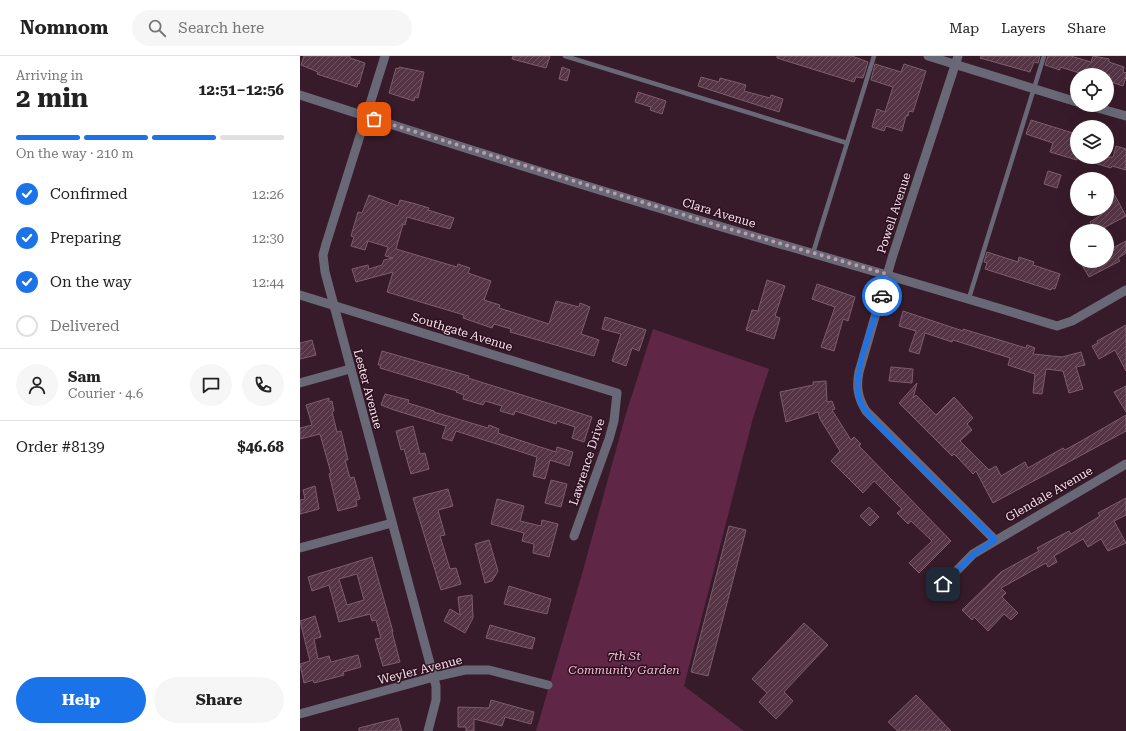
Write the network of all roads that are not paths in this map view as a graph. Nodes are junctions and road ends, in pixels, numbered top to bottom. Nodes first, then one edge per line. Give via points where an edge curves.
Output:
1 (385, 56) edge
2 (565, 56) edge
3 (874, 56) edge
4 (928, 56) edge
5 (1044, 56) edge
6 (957, 60) edge
7 (1034, 89) junction
8 (300, 95) edge
9 (1070, 100) edge
10 (1112, 112) edge
11 (366, 116) junction
12 (1126, 116) edge
13 (847, 143) junction
14 (813, 253) junction
15 (887, 274) junction
16 (1126, 290) edge
17 (300, 295) edge
18 (969, 298) junction
19 (334, 306) junction
20 (350, 370) junction
21 (300, 383) edge
22 (616, 393) joint
23 (1126, 464) edge
24 (392, 523) junction
25 (574, 536) dead end
26 (995, 540) junction
27 (300, 548) edge
28 (933, 595) dead end
29 (434, 677) junction
30 (548, 685) dead end
31 (300, 714) edge
32 (428, 731) edge

1 - 11 street, Lester Avenue
2 - 13 lane
3 - 13 lane
4 - 6 street
5 - 7 lane
6 - 7 street
6 - 15 street, Powell Avenue
7 - 9 street
7 - 18 lane
8 - 11 street, Clara Avenue
10 - 12 street
11 - 14 street, Clara Avenue
11 - 19 street, Lester Avenue via 323,255
13 - 14 lane
14 - 15 street, Clara Avenue
15 - 18 street, Clara Avenue
15 - 26 street, Powell Avenue via 859,372 857,390 860,402 874,421
16 - 18 street, Clara Avenue via 1072,321 1057,326
17 - 19 street, Southgate Avenue
19 - 20 street, Lester Avenue
19 - 22 street, Southgate Avenue
20 - 21 street
20 - 24 street, Lester Avenue
22 - 25 street, Lawrence Drive via 614,422
23 - 26 street, Glendale Avenue
24 - 27 street
24 - 29 street, Lester Avenue
26 - 28 street, Glendale Avenue via 974,554
29 - 30 street, Weyler Avenue via 465,670 489,670
29 - 31 street, Weyler Avenue
29 - 32 street, Lester Avenue via 436,700

